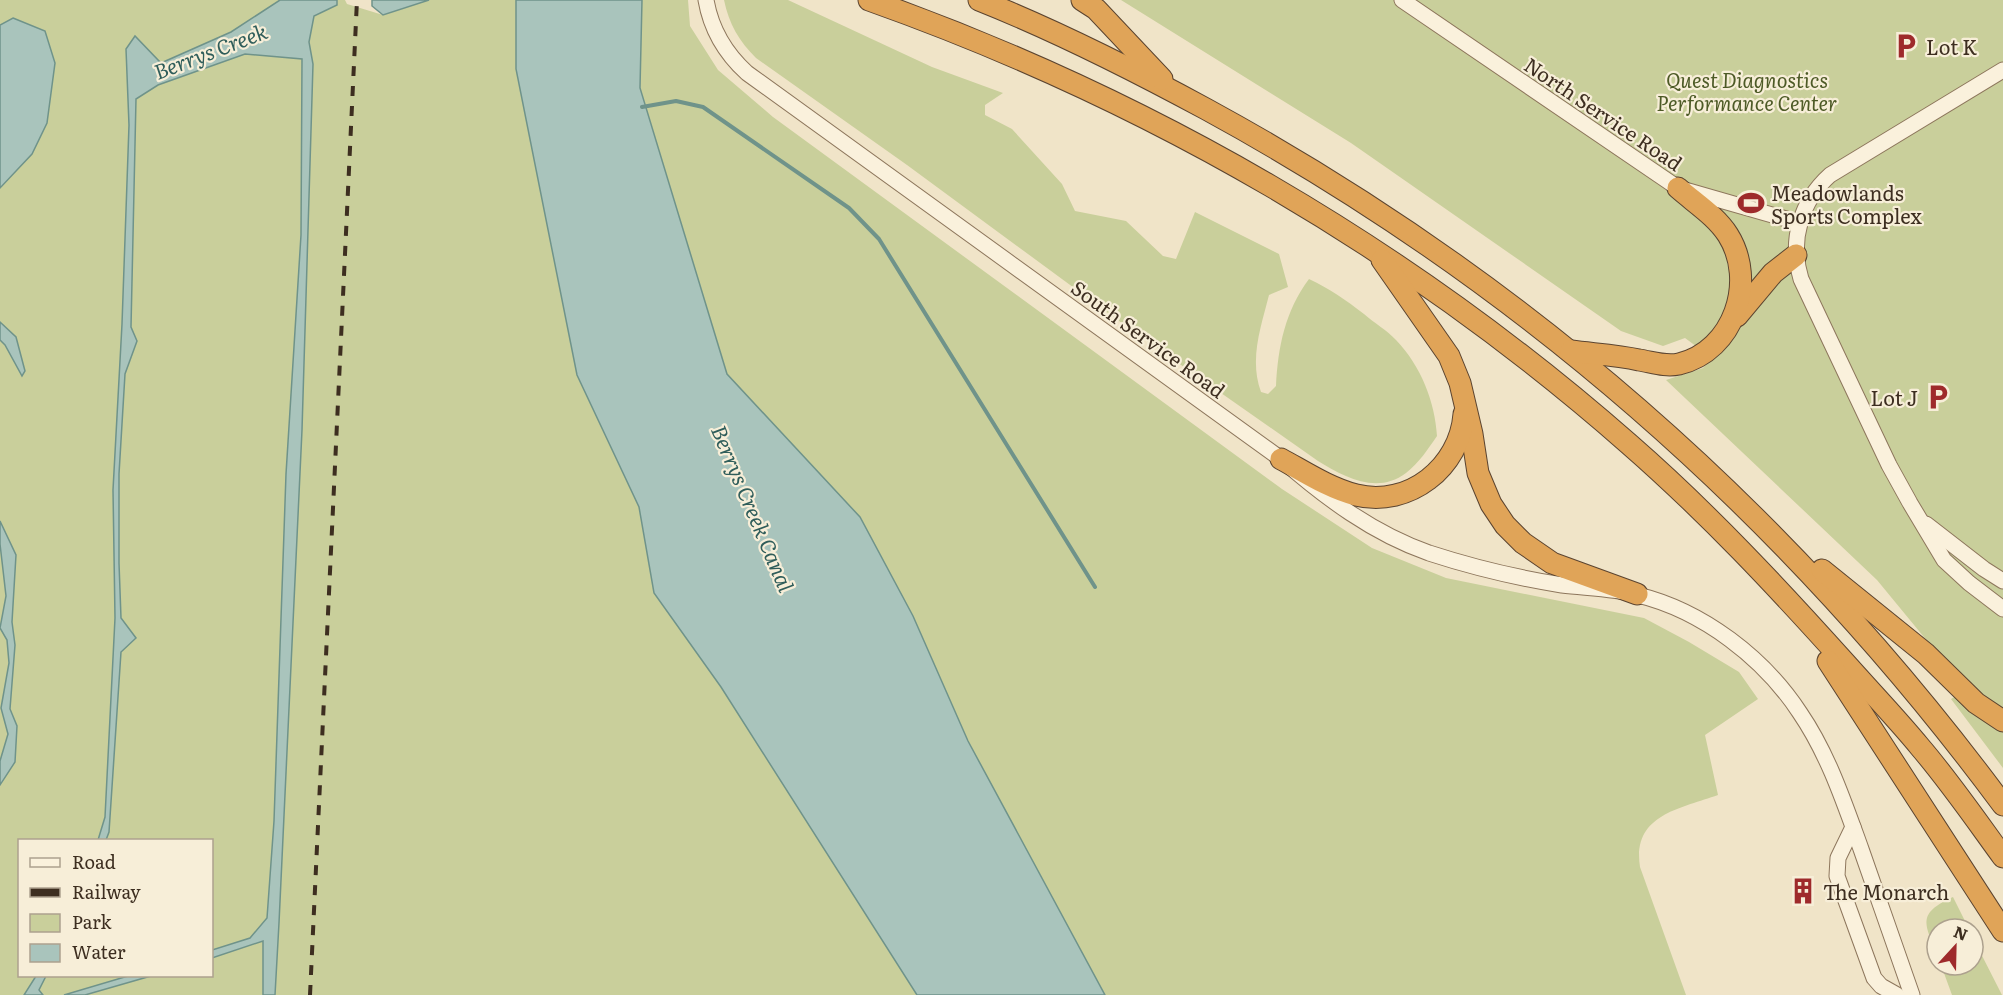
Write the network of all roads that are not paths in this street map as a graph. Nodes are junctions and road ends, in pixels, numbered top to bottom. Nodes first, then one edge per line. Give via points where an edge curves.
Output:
1 (706, 0) edge
2 (869, 0) edge
3 (979, 0) edge
4 (1082, 0) edge
5 (1402, 0) edge
6 (2003, 69) edge
7 (1174, 92) junction
8 (1678, 188) junction
9 (1800, 223) junction
10 (1375, 250) junction
11 (1796, 255) junction
12 (1733, 321) junction
13 (1570, 351) junction
14 (1463, 402) junction
15 (1281, 459) junction
16 (1753, 514) junction
17 (1919, 518) junction
18 (2003, 580) edge
19 (1638, 594) junction
20 (1797, 609) junction
21 (2003, 609) edge
22 (2003, 721) edge
23 (2003, 805) edge
24 (1853, 826) junction
25 (2003, 857) edge
26 (2003, 931) edge
27 (1897, 995) edge
28 (1912, 995) edge

1 - 15 street, South Service Road via 720,41 747,73
2 - 10 highway via 1010,55 1178,134 1273,186
3 - 7 highway
4 - 7 highway via 1096,9
5 - 8 street, North Service Road
6 - 9 street via 1838,168 1811,196
7 - 13 highway via 1397,224
8 - 9 street, North Service Road
8 - 12 highway via 1721,226 1736,250 1741,280
9 - 11 street
10 - 14 highway via 1449,356
10 - 20 highway via 1478,322 1601,419 1703,512
11 - 12 highway via 1773,273
11 - 17 street via 1809,297 1889,465
12 - 13 highway via 1710,348 1680,364
13 - 16 highway via 1652,419
14 - 15 highway via 1463,426 1451,455 1433,477 1406,492 1382,497 1357,495
14 - 19 highway via 1482,484 1497,514 1514,535 1552,562
15 - 19 street, South Service Road via 1337,505 1414,548 1531,579
16 - 22 highway via 1926,654 1976,704
16 - 23 highway via 1895,668
17 - 18 street
17 - 21 street via 1944,560
19 - 24 street, South Service Road via 1680,609 1712,628 1751,657 1778,684 1819,745
20 - 25 highway via 1920,747
20 - 26 highway
24 - 27 street via 1838,858 1837,876 1874,978
24 - 28 street, South Service Road

